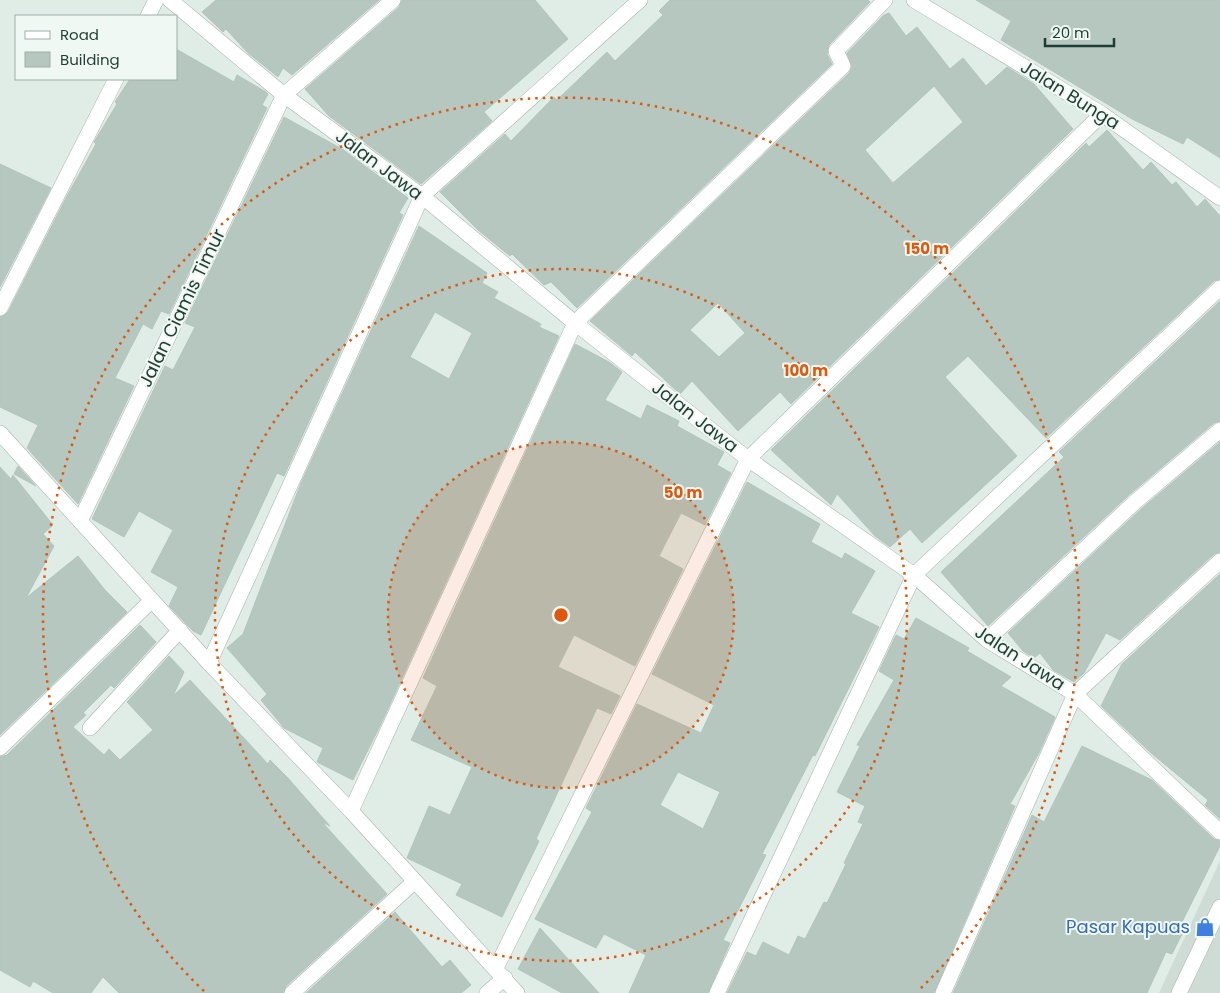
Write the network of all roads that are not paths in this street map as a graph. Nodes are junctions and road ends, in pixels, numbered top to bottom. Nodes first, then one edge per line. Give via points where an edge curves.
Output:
1 (156, 0) edge
2 (170, 0) edge
3 (393, 0) edge
4 (640, 0) edge
5 (885, 0) edge
6 (914, 0) edge
7 (148, 15) edge
8 (115, 80) edge
9 (284, 95) junction
10 (1102, 114) junction
11 (422, 196) junction
12 (1220, 198) edge
13 (1220, 288) edge
14 (0, 308) edge
15 (575, 323) junction
16 (1220, 430) edge
17 (0, 433) edge
18 (748, 459) junction
19 (80, 521) junction
20 (1220, 561) edge
21 (914, 575) junction
22 (152, 600) junction
23 (180, 630) junction
24 (987, 640) junction
25 (210, 663) junction
26 (1075, 694) junction
27 (90, 728) dead end
28 (0, 748) edge
29 (351, 811) junction
30 (1220, 832) edge
31 (416, 881) junction
32 (1220, 907) edge
33 (500, 973) junction
34 (292, 993) edge
35 (487, 993) edge
36 (518, 993) edge
37 (717, 993) edge
38 (943, 993) edge
39 (1179, 993) edge

1 - 7 street
2 - 9 street, Jalan Jawa
3 - 9 street
4 - 11 street
5 - 15 street via 836,51 842,66
6 - 10 street, Jalan Bunga
8 - 14 street
9 - 11 street, Jalan Jawa
9 - 19 street, Jalan Ciamis Timur
10 - 12 street, Jalan Bunga
10 - 18 street
11 - 15 street, Jalan Jawa
11 - 25 street
13 - 21 street
15 - 18 street, Jalan Jawa
15 - 29 street
16 - 24 street via 1135,502
17 - 19 street
18 - 21 street, Jalan Jawa
18 - 33 street
19 - 22 street
20 - 26 street
21 - 24 street, Jalan Jawa
21 - 37 street
22 - 23 street
22 - 28 street
23 - 25 street
23 - 27 street
24 - 26 street, Jalan Jawa
25 - 29 street
26 - 30 street, Jalan Jawa
26 - 38 street
29 - 31 street
31 - 33 street
31 - 34 street
32 - 39 street
33 - 35 street
33 - 36 street

